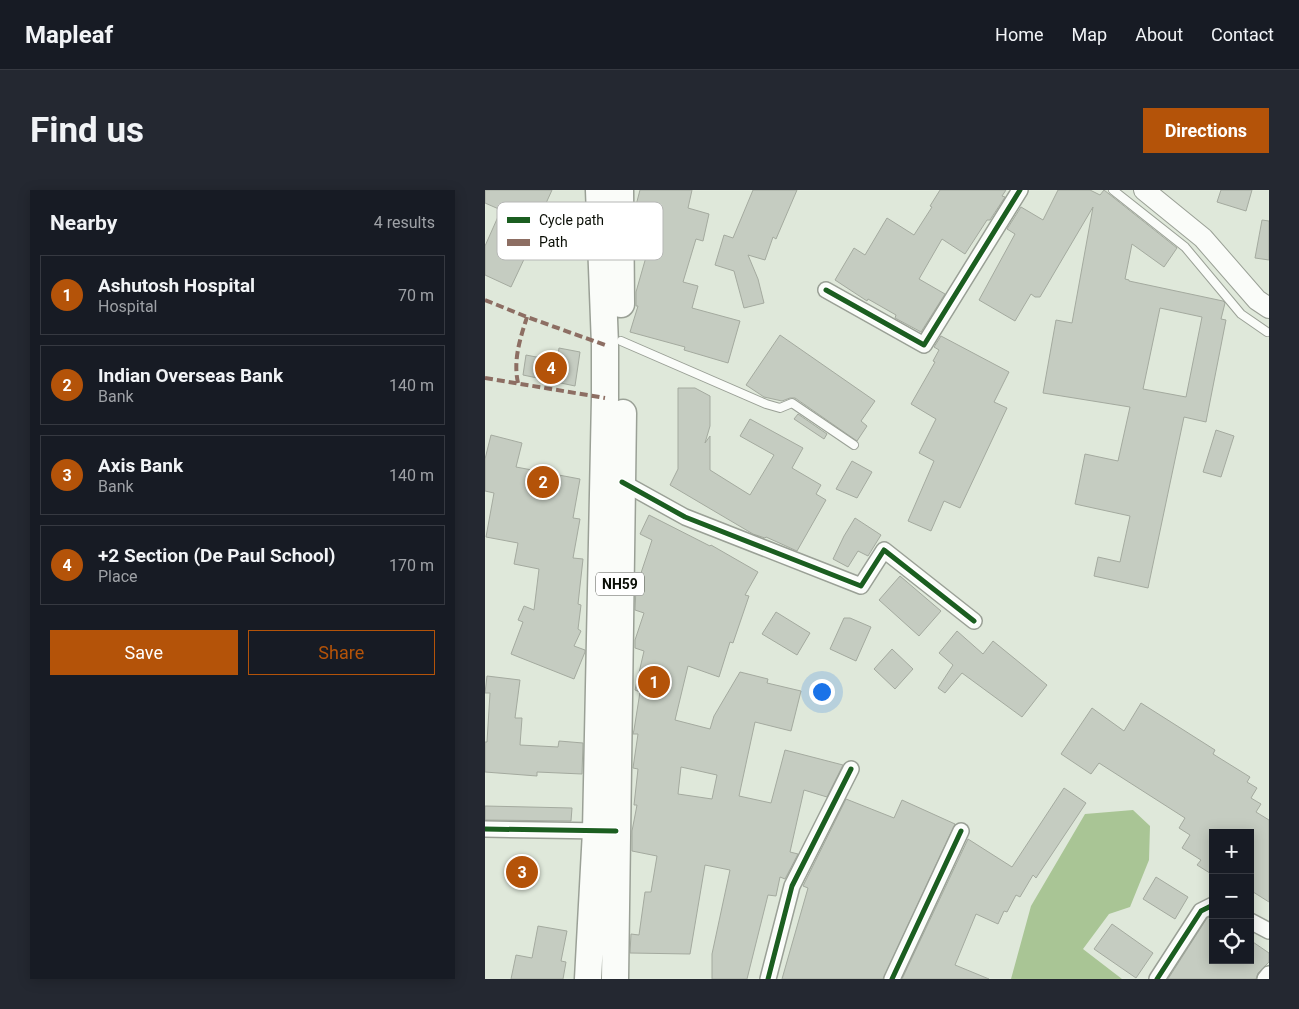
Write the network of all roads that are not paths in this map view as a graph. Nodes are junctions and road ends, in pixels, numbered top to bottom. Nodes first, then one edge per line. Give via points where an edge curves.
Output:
1 (1020, 190) edge
2 (1113, 190) edge
3 (1144, 190) edge
4 (602, 260) edge
5 (620, 260) edge
6 (826, 290) dead end
7 (1269, 308) edge
8 (1267, 332) dead end
9 (621, 342) junction
10 (614, 398) junction
11 (854, 445) dead end
12 (622, 482) junction
13 (974, 620) dead end
14 (851, 769) dead end
15 (485, 829) edge
16 (606, 831) junction
17 (961, 831) dead end
18 (1209, 907) edge
19 (1254, 923) edge
20 (1269, 931) edge
21 (1269, 974) edge
22 (1157, 978) edge
23 (588, 979) edge
24 (615, 979) edge
25 (768, 979) edge
26 (892, 979) edge
27 (1265, 979) edge

1 - 6 street via 924,344
2 - 8 lane via 1185,247 1241,314
3 - 7 main road via 1203,238 1257,300
4 - 10 highway via 605,345
5 - 9 highway, NH59
9 - 10 highway, NH59
9 - 11 lane via 766,404 780,408 792,403
10 - 12 highway, NH59
10 - 16 highway
12 - 13 street via 685,517 861,586 884,550
12 - 16 highway, NH59
14 - 25 street via 792,886
15 - 16 street
16 - 23 highway
16 - 24 highway, NH59
17 - 26 street
18 - 22 street via 1201,911
19 - 20 street
21 - 27 street

